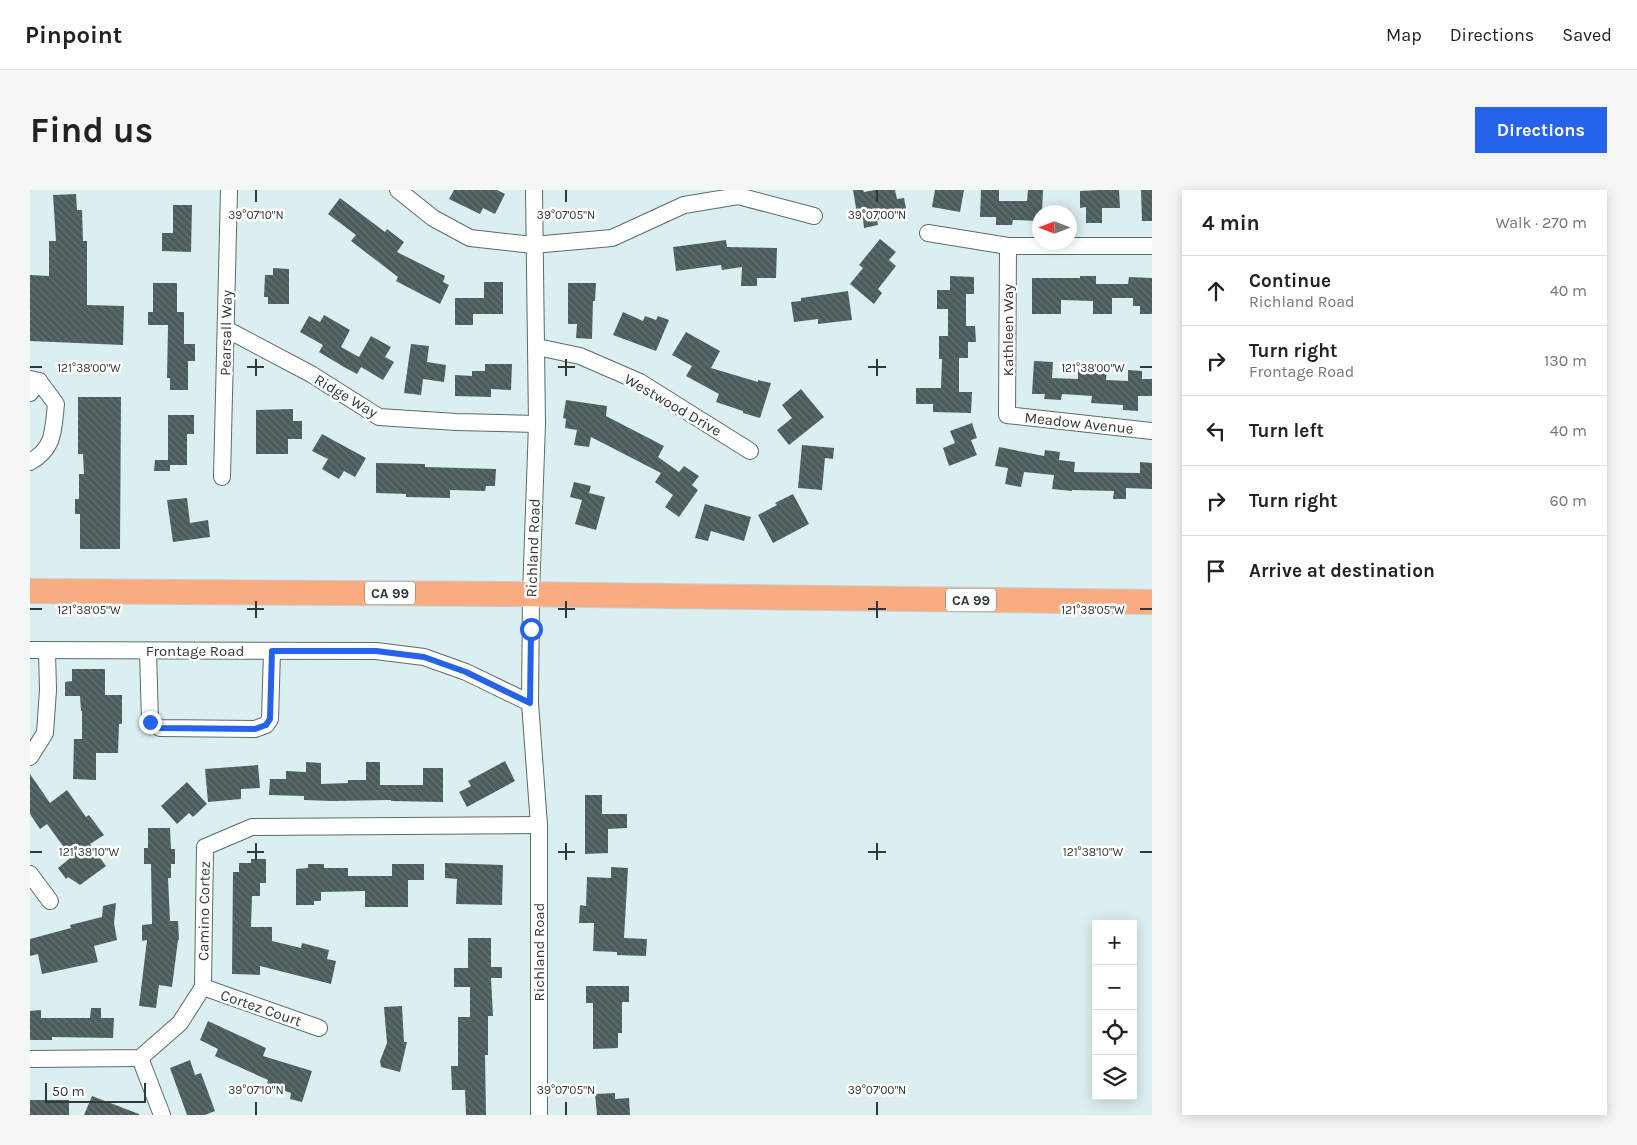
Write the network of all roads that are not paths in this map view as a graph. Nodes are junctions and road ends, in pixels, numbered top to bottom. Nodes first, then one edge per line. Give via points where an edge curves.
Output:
1 (228, 190) edge
2 (398, 190) edge
3 (534, 190) edge
4 (814, 216) dead end
5 (928, 233) dead end
6 (533, 245) junction
7 (1008, 246) junction
8 (1152, 246) edge
9 (226, 329) junction
10 (537, 347) junction
11 (33, 384) edge
12 (1007, 415) joint
13 (537, 424) junction
14 (1152, 431) edge
15 (750, 451) dead end
16 (34, 455) edge
17 (222, 477) dead end
18 (30, 590) edge
19 (531, 594) junction
20 (1152, 602) edge
21 (30, 650) edge
22 (47, 650) junction
23 (148, 651) junction
24 (272, 651) junction
25 (530, 703) junction
26 (30, 757) edge
27 (539, 825) junction
28 (30, 874) edge
29 (50, 901) dead end
30 (203, 987) junction
31 (319, 1028) dead end
32 (140, 1058) junction
33 (30, 1059) edge
34 (162, 1115) edge
35 (539, 1115) edge

1 - 9 street, Pearsall Way
2 - 6 street via 433,218 470,238
3 - 6 street, Richland Road
4 - 6 street via 738,196 684,205 612,238
5 - 7 street
6 - 10 street, Richland Road
7 - 8 street
7 - 12 street, Kathleen Way
9 - 13 street, Ridge Way via 311,374 378,418
9 - 17 street, Pearsall Way
10 - 13 street, Richland Road
10 - 15 street, Westwood Drive via 580,356 640,382
11 - 16 street via 56,404 52,437
12 - 14 street, Meadow Avenue
13 - 19 street, Richland Road
18 - 19 highway, CA 99
19 - 20 highway, CA 99
19 - 25 street, Richland Road
21 - 22 street, Frontage Road
22 - 23 street, Frontage Road
22 - 26 street via 45,733
23 - 24 street, Frontage Road
23 - 24 street via 150,722 160,728 255,729 266,725 270,719
24 - 25 street, Frontage Road via 376,651 424,657 466,672
25 - 27 street, Richland Road
27 - 30 street, Camino Cortez via 252,827 205,848
27 - 35 street, Richland Road
28 - 29 street
30 - 31 street, Cortez Court
30 - 32 street via 180,1023
32 - 33 street
32 - 34 street

